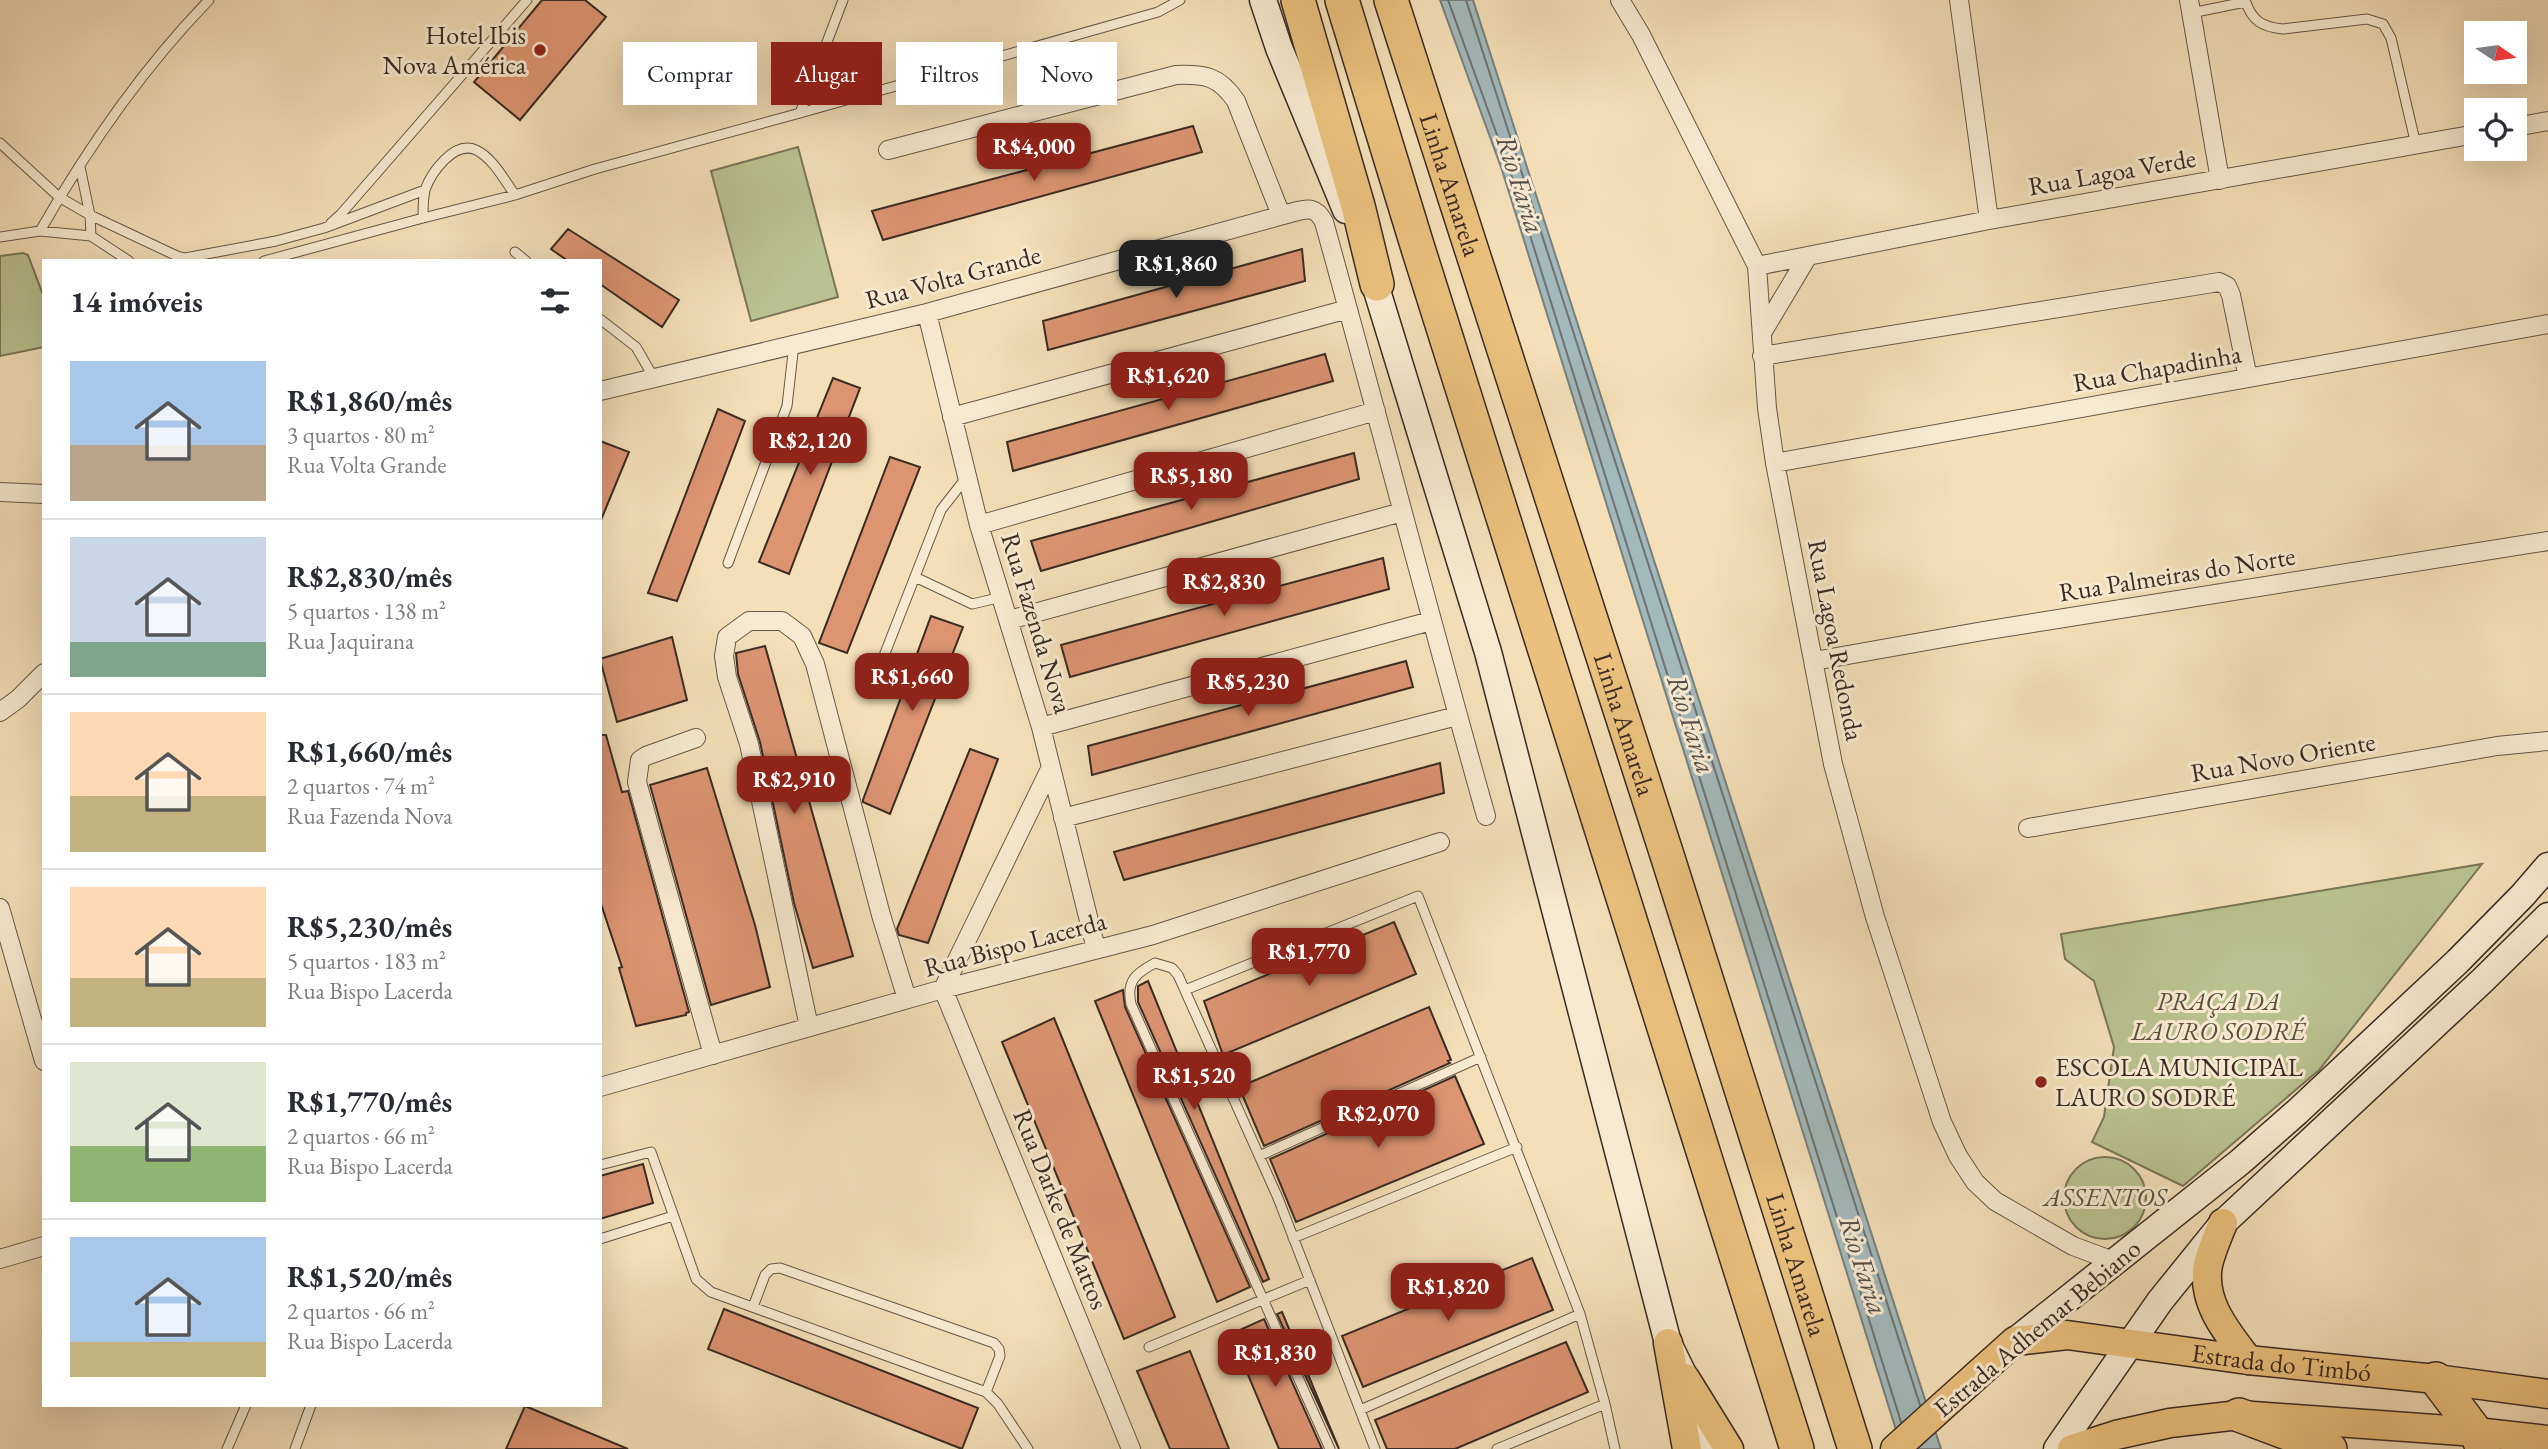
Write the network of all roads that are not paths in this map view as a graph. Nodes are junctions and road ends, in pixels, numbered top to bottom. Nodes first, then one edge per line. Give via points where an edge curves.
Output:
1 (209, 0) edge
2 (527, 0) edge
3 (844, 0) edge
4 (1181, 0) edge
5 (1263, 0) edge
6 (1298, 0) edge
7 (1342, 0) edge
8 (1391, 0) edge
9 (1620, 0) edge
10 (1959, 0) edge
11 (2245, 1) edge
12 (2190, 6) edge
13 (800, 113) junction
14 (2548, 121) edge
15 (2527, 125) edge
16 (2464, 136) edge
17 (0, 143) edge
18 (2416, 145) junction
19 (888, 150) dead end
20 (80, 167) junction
21 (2220, 180) junction
22 (425, 190) junction
23 (515, 195) junction
24 (60, 197) junction
25 (90, 215) junction
26 (1281, 215) junction
27 (422, 218) junction
28 (1989, 220) junction
29 (324, 228) junction
30 (40, 231) junction
31 (91, 236) junction
32 (0, 237) edge
33 (515, 252) dead end
34 (1808, 256) junction
35 (126, 259) edge
36 (271, 259) edge
37 (524, 259) edge
38 (1757, 266) junction
39 (1377, 284) junction
40 (1348, 309) junction
41 (927, 313) junction
42 (602, 321) edge
43 (2548, 324) edge
44 (1762, 333) junction
45 (794, 344) junction
46 (1762, 356) junction
47 (654, 378) junction
48 (2248, 378) junction
49 (602, 391) edge
50 (1376, 411) junction
51 (952, 417) junction
52 (1775, 463) junction
53 (967, 477) junction
54 (0, 492) edge
55 (42, 494) edge
56 (1402, 512) junction
57 (979, 525) junction
58 (2548, 541) edge
59 (729, 563) dead end
60 (915, 577) junction
61 (1002, 597) junction
62 (1009, 620) junction
63 (1431, 621) junction
64 (1814, 661) junction
65 (880, 666) dead end
66 (42, 675) edge
67 (0, 712) edge
68 (1457, 716) junction
69 (1041, 727) junction
70 (696, 738) dead end
71 (2548, 741) edge
72 (1051, 767) junction
73 (1486, 816) dead end
74 (1063, 818) junction
75 (2028, 828) dead end
76 (1440, 842) dead end
77 (2548, 866) edge
78 (0, 908) edge
79 (2546, 921) edge
80 (1096, 949) junction
81 (943, 989) junction
82 (1185, 990) junction
83 (907, 999) junction
84 (809, 1027) junction
85 (42, 1054) edge
86 (713, 1055) junction
87 (1481, 1058) junction
88 (602, 1086) edge
89 (1517, 1147) junction
90 (1259, 1156) junction
91 (602, 1164) edge
92 (673, 1216) junction
93 (2223, 1223) junction
94 (602, 1238) edge
95 (1293, 1238) junction
96 (2073, 1246) junction
97 (42, 1247) edge
98 (0, 1259) edge
99 (2116, 1262) junction
100 (1310, 1280) junction
101 (2092, 1280) junction
102 (1263, 1299) junction
103 (753, 1307) junction
104 (1580, 1314) junction
105 (2015, 1341) junction
106 (1668, 1343) junction
107 (2132, 1343) junction
108 (1149, 1347) dead end
109 (2248, 1360) junction
110 (1685, 1378) junction
111 (2436, 1379) junction
112 (986, 1392) junction
113 (2548, 1395) edge
114 (1605, 1404) junction
115 (245, 1407) edge
116 (310, 1407) edge
117 (1360, 1410) junction
118 (2239, 1415) junction
119 (2548, 1440) edge
120 (2480, 1441) edge
121 (227, 1449) edge
122 (295, 1449) edge
123 (1028, 1449) edge
124 (1131, 1449) edge
125 (1330, 1449) edge
126 (1376, 1449) edge
127 (1497, 1449) edge
128 (1615, 1449) edge
129 (1686, 1449) edge
130 (1703, 1449) edge
131 (1729, 1449) edge
132 (1797, 1449) edge
133 (1855, 1449) edge
134 (1895, 1449) edge
135 (2057, 1449) edge
136 (2072, 1449) edge
137 (2330, 1449) edge

1 - 20 lane via 121,106
2 - 29 lane
3 - 13 lane
4 - 13 lane via 1158,12
5 - 39 main road
6 - 39 highway
7 - 132 highway, Linha Amarela
8 - 133 highway, Linha Amarela
9 - 38 street, Rua Lagoa Redonda
10 - 28 street
11 - 12 lane
11 - 18 lane via 2251,16 2270,28 2367,19 2383,24 2391,38
12 - 21 street
13 - 23 lane
14 - 15 street
16 - 18 street, Rua Lagoa Verde
17 - 24 lane
18 - 21 street, Rua Lagoa Verde
19 - 26 street via 1176,75 1196,74 1227,87 1236,101
20 - 24 lane
20 - 25 lane
21 - 28 street, Rua Lagoa Verde
22 - 23 lane via 442,162 468,148 477,150 495,167
22 - 27 lane
22 - 29 lane
23 - 27 lane
24 - 25 lane
24 - 30 lane
25 - 29 lane via 185,258
25 - 31 lane
26 - 40 street, Rua Volta Grande via 1306,209 1316,211 1324,222
26 - 41 street, Rua Volta Grande
27 - 36 lane
28 - 34 street, Rua Lagoa Verde
30 - 31 lane
30 - 32 lane
31 - 35 lane
33 - 37 lane
34 - 38 street, Rua Lagoa Verde
34 - 44 street
38 - 44 street, Rua Lagoa Redonda
39 - 106 main road via 1488,652
40 - 50 street
40 - 51 street
41 - 45 street, Rua Volta Grande
41 - 51 street, Rua Fazenda Nova
42 - 47 lane via 636,347
43 - 48 street, Rua Chapadinha
44 - 46 street, Rua Lagoa Redonda
45 - 47 street, Rua Volta Grande
45 - 59 lane via 787,406
46 - 48 street via 2219,282 2231,295
46 - 52 street, Rua Lagoa Redonda
47 - 49 street, Rua Volta Grande
48 - 52 street, Rua Chapadinha
50 - 56 street
50 - 57 street
51 - 53 street, Rua Fazenda Nova
52 - 64 street, Rua Lagoa Redonda
53 - 57 street, Rua Fazenda Nova
53 - 60 lane via 941,510
54 - 55 street
56 - 62 street
56 - 63 street
57 - 61 street, Rua Fazenda Nova
58 - 64 street, Rua Palmeiras do Norte
60 - 61 lane via 972,604
60 - 65 lane
61 - 62 street, Rua Fazenda Nova
62 - 69 street, Rua Fazenda Nova
63 - 68 street
63 - 69 street
64 - 96 street, Rua Lagoa Redonda via 1849,828 1942,1122 1975,1182 1995,1201
66 - 67 street
68 - 73 street
68 - 74 street
69 - 72 street, Rua Fazenda Nova
70 - 86 street via 640,760 637,782
71 - 75 street, Rua Novo Oriente
72 - 74 street, Rua Fazenda Nova
72 - 81 street
74 - 80 street, Rua Fazenda Nova
76 - 80 street, Rua Bispo Lacerda
77 - 99 main road, Estrada Adhemar Bebiano via 2458,961 2297,1112
78 - 85 street
79 - 93 main road, Estrada Adhemar Bebiano
80 - 81 street, Rua Bispo Lacerda
81 - 83 street, Rua Bispo Lacerda
81 - 124 street, Rua Darke de Mattos
82 - 87 lane via 1418,896
82 - 90 lane
82 - 102 lane via 1172,968 1155,963 1138,972 1129,995
83 - 84 street, Rua Bispo Lacerda
83 - 84 street via 815,664 802,636 782,621 749,621 727,637 727,677 749,744
84 - 86 street, Rua Bispo Lacerda
86 - 88 street, Rua Bispo Lacerda
87 - 89 lane
87 - 90 lane
89 - 95 lane
89 - 104 lane
90 - 95 lane
91 - 92 lane via 651,1152
92 - 94 lane
92 - 103 lane via 702,1286
93 - 107 main road, Estrada Adhemar Bebiano
93 - 109 main road via 2208,1265 2207,1284 2221,1324
95 - 100 lane
96 - 99 street, Rua Lagoa Redonda
96 - 101 street
97 - 98 street
99 - 101 main road, Estrada Adhemar Bebiano
100 - 102 lane
100 - 117 lane
101 - 105 main road, Estrada Adhemar Bebiano
102 - 108 lane
102 - 125 lane
103 - 112 lane
103 - 112 lane via 765,1275 780,1268 994,1343 1000,1356
104 - 114 lane
104 - 117 lane
105 - 107 main road, Estrada do Timbó via 2067,1335
105 - 134 main road, Estrada Adhemar Bebiano
106 - 110 main road
106 - 129 main road
107 - 109 main road, Estrada do Timbó
107 - 135 main road, Estrada Adhemar Bebiano
109 - 111 main road, Estrada do Timbó
110 - 130 main road
110 - 131 main road
111 - 113 main road, Estrada do Timbó
111 - 120 highway
112 - 123 lane
114 - 127 lane
114 - 128 lane
115 - 121 lane
116 - 122 lane
117 - 126 lane
118 - 120 main road, Estrada do Timbó
118 - 136 main road, Estrada do Timbó via 2170,1423
118 - 137 highway
119 - 120 main road, Estrada do Timbó

